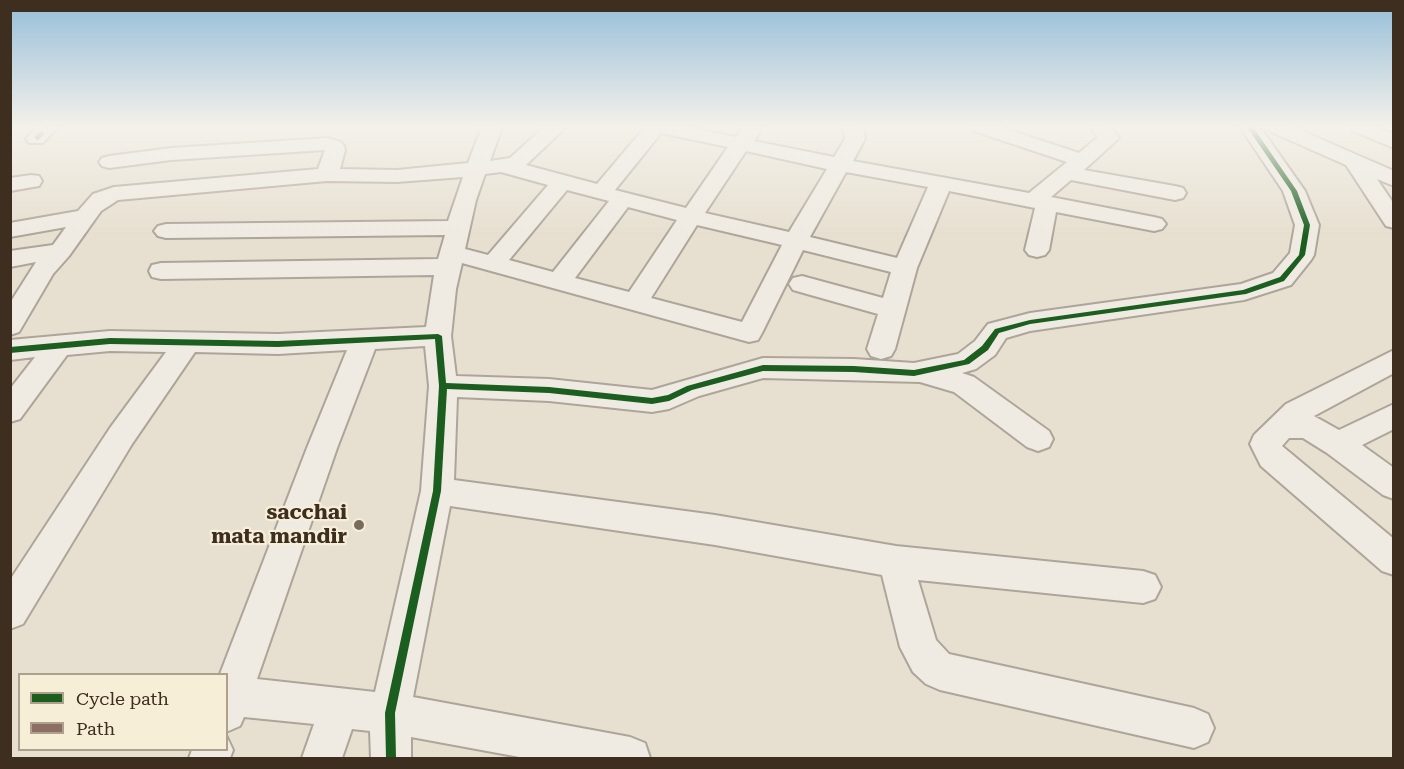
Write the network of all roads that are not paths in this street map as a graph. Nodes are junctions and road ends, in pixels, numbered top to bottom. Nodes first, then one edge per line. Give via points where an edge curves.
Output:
1 (331, 163) edge
2 (480, 163) edge
3 (516, 163) edge
4 (632, 163) edge
5 (728, 163) edge
6 (833, 163) edge
7 (1066, 163) edge
8 (1080, 163) edge
9 (1275, 163) edge
10 (1355, 163) edge
11 (1359, 163) edge
12 (501, 165) junction
13 (840, 165) junction
14 (1075, 167) junction
15 (478, 169) junction
16 (327, 175) junction
17 (1394, 180) edge
18 (563, 181) junction
19 (940, 183) junction
20 (1175, 193) dead end
21 (612, 195) junction
22 (1040, 202) junction
23 (87, 216) junction
24 (691, 217) junction
25 (1394, 221) edge
26 (1154, 224) dead end
27 (458, 228) junction
28 (10, 230) edge
29 (166, 231) dead end
30 (796, 241) junction
31 (1037, 250) dead end
32 (61, 251) junction
33 (10, 259) edge
34 (451, 260) junction
35 (493, 264) junction
36 (905, 268) junction
37 (161, 271) dead end
38 (559, 282) junction
39 (802, 284) dead end
40 (21, 290) edge
41 (636, 303) junction
42 (893, 309) junction
43 (10, 327) edge
44 (438, 336) junction
45 (365, 340) junction
46 (188, 342) junction
47 (59, 345) junction
48 (881, 349) dead end
49 (10, 350) edge
50 (1394, 360) edge
51 (921, 372) junction
52 (443, 386) junction
53 (10, 411) edge
54 (1394, 415) edge
55 (1281, 426) junction
56 (1038, 439) dead end
57 (1338, 444) junction
58 (1394, 486) edge
59 (437, 491) junction
60 (1394, 560) edge
61 (896, 562) junction
62 (1143, 588) dead end
63 (10, 612) edge
64 (229, 704) edge
65 (340, 707) junction
66 (390, 713) junction
67 (1194, 728) dead end
68 (322, 759) edge
69 (391, 759) edge
70 (630, 759) edge

1 - 16 street
2 - 15 street
3 - 12 street
4 - 21 street
5 - 24 street
6 - 13 street
7 - 14 street
8 - 14 street
9 - 51 street via 1294,191 1307,225 1302,255 1282,279 1244,292 1030,322 998,331 985,348 966,362
10 - 25 street
11 - 17 street
12 - 15 street
12 - 18 street
13 - 19 street
13 - 30 street
14 - 20 street
14 - 22 street
15 - 16 street via 397,176
15 - 27 street
16 - 23 street via 114,194 101,199
18 - 21 street
18 - 35 street
19 - 22 street
19 - 36 street
21 - 24 street
21 - 38 street
22 - 26 street
22 - 31 street
23 - 28 street
23 - 32 street
24 - 30 street
24 - 41 street
27 - 29 street
27 - 34 street
30 - 36 street
30 - 41 street via 744,343
32 - 33 street
32 - 40 street
34 - 35 street
34 - 37 street
34 - 44 street
35 - 38 street
36 - 42 street
38 - 41 street
39 - 42 street
40 - 43 street
42 - 48 street
44 - 45 street
44 - 52 street
45 - 46 street via 278,344
45 - 64 street
46 - 47 street
46 - 63 street via 121,436
47 - 49 street
47 - 53 street
50 - 55 street via 1296,412
51 - 52 street via 763,368 652,401 549,390
51 - 56 street via 964,384
52 - 59 street
54 - 57 street
55 - 57 street via 1308,426
55 - 60 street via 1265,444 1272,458
57 - 58 street
59 - 61 street via 715,530
59 - 66 street
61 - 62 street
61 - 67 street via 919,647 940,671
64 - 65 street
65 - 66 street
65 - 68 street
66 - 69 street
66 - 70 street

